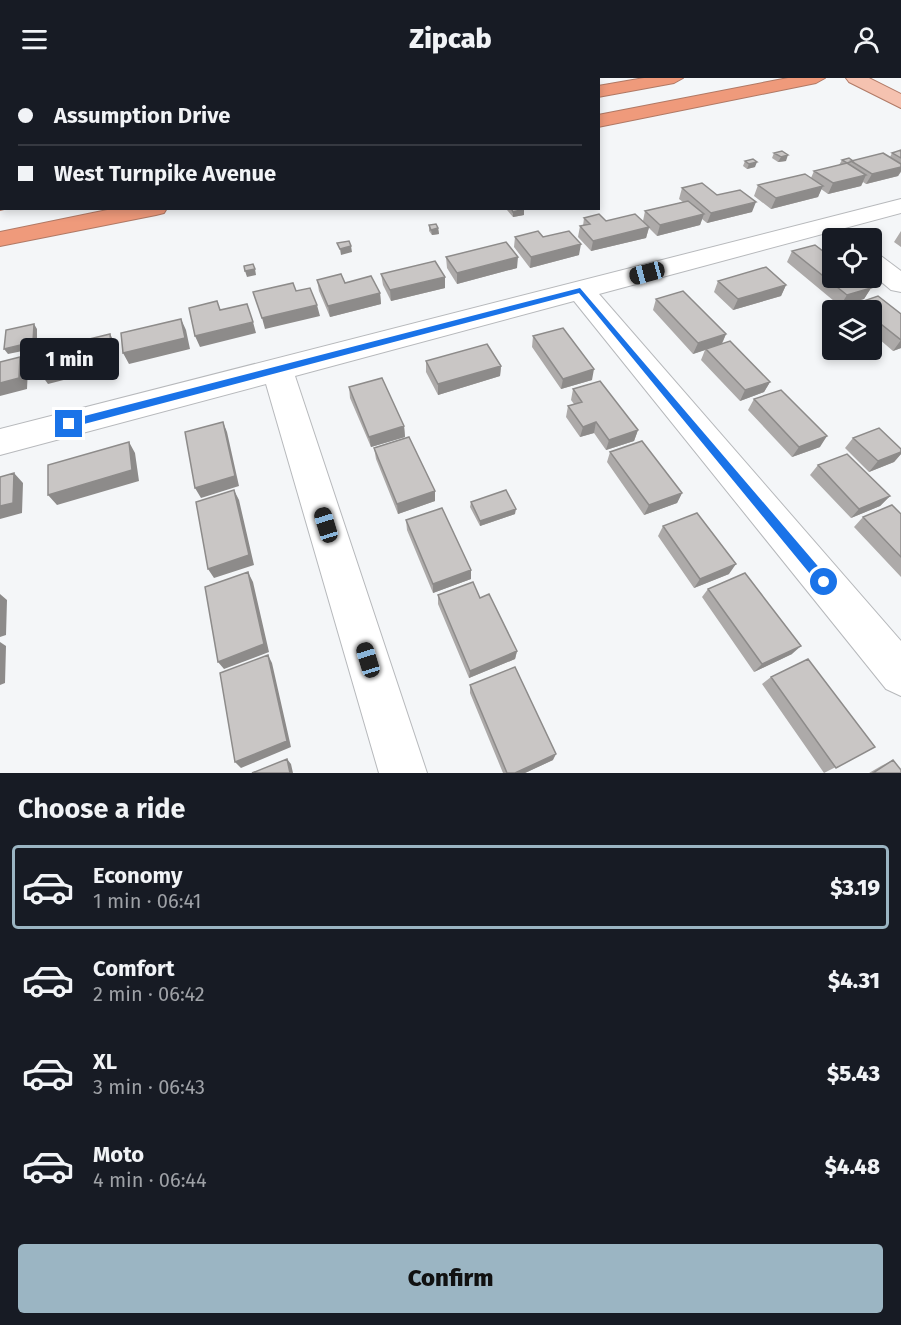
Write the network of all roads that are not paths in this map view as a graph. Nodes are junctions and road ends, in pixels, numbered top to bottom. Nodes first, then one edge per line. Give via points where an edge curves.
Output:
1 (674, 78) edge
2 (855, 78) edge
3 (807, 80) edge
4 (600, 92) edge
5 (901, 102) edge
6 (600, 121) edge
7 (901, 206) edge
8 (146, 210) edge
9 (842, 228) edge
10 (822, 234) edge
11 (0, 239) edge
12 (882, 270) edge
13 (901, 284) edge
14 (580, 290) junction
15 (277, 369) junction
16 (0, 442) edge
17 (901, 674) edge
18 (403, 773) edge

1 - 4 highway
2 - 5 main road
3 - 6 highway
7 - 9 street
8 - 11 highway
10 - 14 street
12 - 13 street
14 - 15 street
14 - 17 street
15 - 16 street
15 - 18 street

